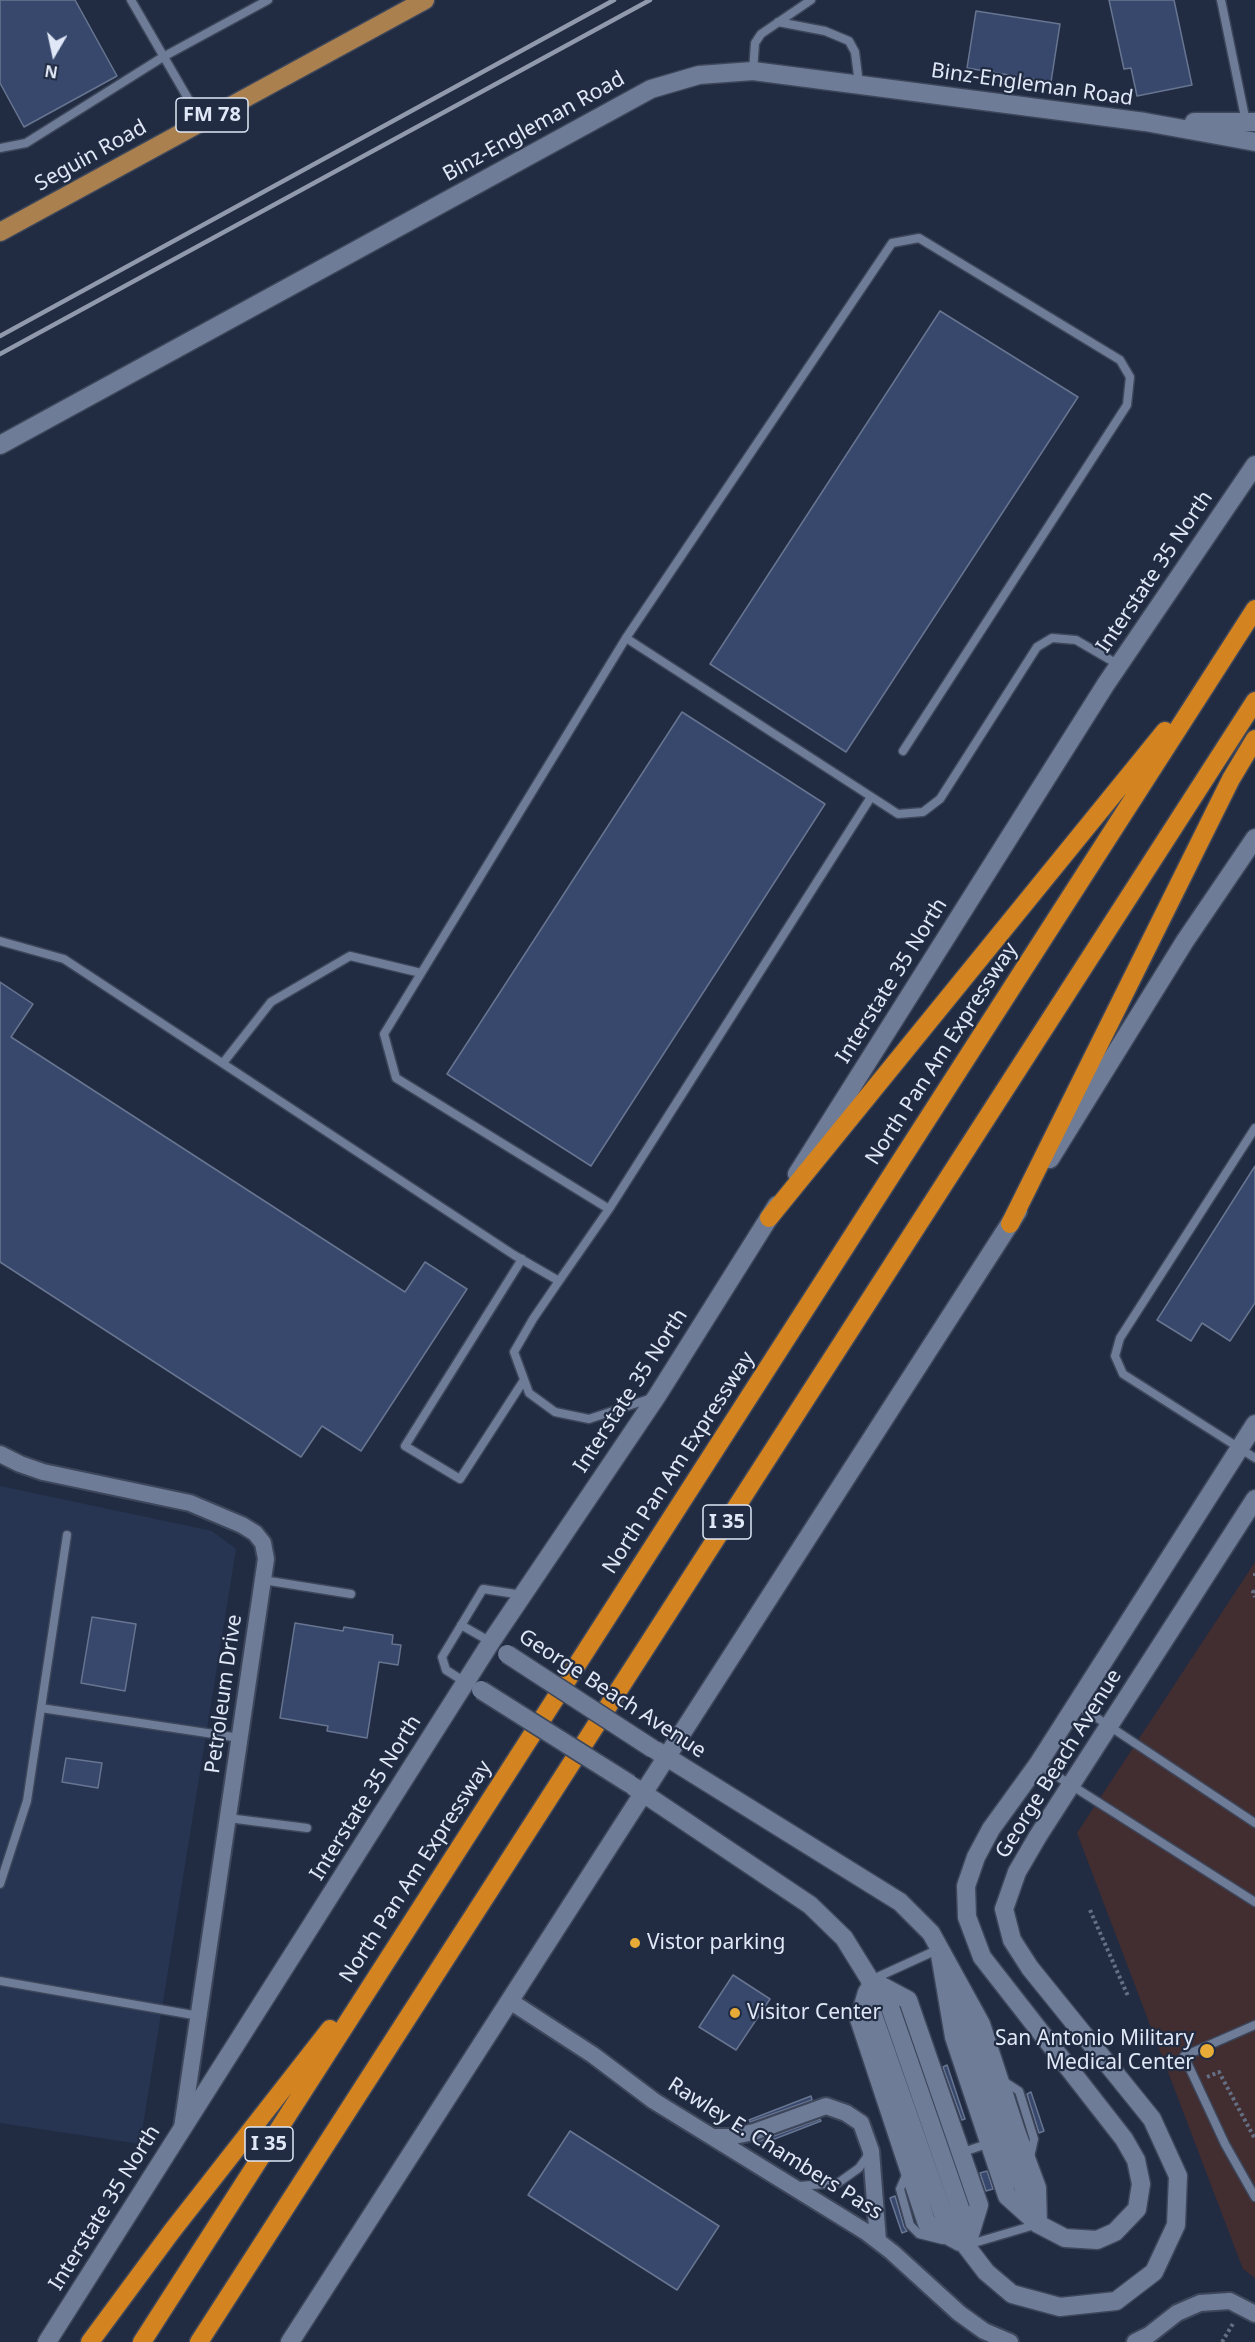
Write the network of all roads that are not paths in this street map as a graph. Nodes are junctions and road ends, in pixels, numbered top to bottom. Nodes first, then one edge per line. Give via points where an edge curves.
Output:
1 (131, 0) edge
2 (268, 0) edge
3 (425, 0) edge
4 (811, 0) edge
5 (1221, 0) edge
6 (778, 22) junction
7 (163, 57) junction
8 (753, 70) junction
9 (859, 84) junction
10 (201, 121) junction
11 (1145, 122) junction
12 (1250, 122) edge
13 (1255, 142) edge
14 (0, 148) edge
15 (0, 231) edge
16 (0, 445) edge
17 (1255, 465) edge
18 (1255, 609) edge
19 (626, 638) junction
20 (1224, 657) junction
21 (1119, 666) junction
22 (1255, 701) edge
23 (1255, 739) edge
24 (903, 751) dead end
25 (871, 797) junction
26 (1255, 838) edge
27 (0, 942) edge
28 (421, 973) junction
29 (223, 1063) junction
30 (1255, 1128) edge
31 (609, 1209) junction
32 (769, 1218) junction
33 (1010, 1224) junction
34 (522, 1259) junction
35 (559, 1281) junction
36 (524, 1380) junction
37 (657, 1396) junction
38 (1255, 1424) edge
39 (1248, 1453) edge
40 (0, 1454) edge
41 (1255, 1499) edge
42 (67, 1535) dead end
43 (263, 1580) junction
44 (351, 1594) dead end
45 (523, 1595) junction
46 (461, 1625) junction
47 (491, 1642) junction
48 (473, 1686) junction
49 (1076, 1704) junction
50 (41, 1708) junction
51 (1109, 1726) junction
52 (240, 1738) junction
53 (659, 1753) junction
54 (1038, 1764) junction
55 (1070, 1786) junction
56 (636, 1788) junction
57 (228, 1818) junction
58 (1255, 1823) edge
59 (307, 1828) dead end
60 (0, 1884) edge
61 (1255, 1902) edge
62 (396, 1946) junction
63 (939, 1949) junction
64 (870, 1980) junction
65 (0, 1981) edge
66 (510, 2001) junction
67 (199, 2016) junction
68 (1255, 2025) edge
69 (999, 2078) junction
70 (182, 2129) junction
71 (714, 2137) junction
72 (1004, 2138) junction
73 (871, 2151) junction
74 (960, 2152) junction
75 (1029, 2163) junction
76 (925, 2164) junction
77 (795, 2187) junction
78 (1255, 2197) edge
79 (1038, 2224) junction
80 (878, 2241) junction
81 (967, 2245) junction
82 (1255, 2314) edge
83 (47, 2342) edge
84 (90, 2342) edge
85 (142, 2342) edge
86 (199, 2342) edge
87 (290, 2342) edge
88 (1010, 2342) edge
89 (1135, 2342) edge

1 - 7 lane
2 - 7 lane
3 - 10 main road, Seguin Road / FM 78
4 - 6 lane
5 - 12 lane
6 - 8 lane via 761,34 755,44
6 - 9 lane via 825,31 849,41 855,52
7 - 10 lane
7 - 14 lane via 26,143
8 - 9 street, Binz-Engleman Road
8 - 16 street, Binz-Engleman Road via 699,75 651,89
9 - 11 street, Binz-Engleman Road
10 - 15 main road, Seguin Road / FM 78
11 - 12 street, Binz-Engleman Road
11 - 13 street, Binz-Engleman Road
17 - 21 street, Interstate 35 North
18 - 20 highway, North Pan Am Expressway / I 35
19 - 24 lane via 892,243 919,238 1120,360 1130,377 1127,405
19 - 25 lane
19 - 28 lane
20 - 32 highway
20 - 62 highway, North Pan Am Expressway / I 35
21 - 25 lane via 1076,640 1052,638 1037,647 940,799 923,812 898,814
21 - 32 street, Interstate 35 North
22 - 86 highway, I 35
23 - 33 highway via 1231,779
25 - 31 lane
26 - 33 street via 1185,941
27 - 29 lane via 64,959
28 - 29 lane via 350,956 271,1002
28 - 31 lane via 384,1034 396,1078
29 - 34 lane
30 - 39 lane via 1120,1338 1115,1356 1123,1374
31 - 35 lane
32 - 37 street, Interstate 35 North
33 - 53 street
34 - 35 lane
34 - 36 lane via 405,1446 460,1479
35 - 36 lane via 514,1352
36 - 37 lane via 529,1393 555,1412 589,1419
37 - 45 street, Interstate 35 North
38 - 39 street, George Beach Avenue
39 - 49 street, George Beach Avenue
40 - 43 street, Petroleum Drive via 71,1479 190,1503 235,1521 263,1543
41 - 51 street, George Beach Avenue
42 - 50 lane
43 - 44 lane
43 - 52 street, Petroleum Drive
45 - 46 lane via 483,1589
45 - 47 street, Interstate 35 North
46 - 47 lane
46 - 48 lane via 442,1657 446,1670
47 - 48 street, Interstate 35 North
47 - 53 street, George Beach Avenue, bridge
48 - 56 street, bridge
48 - 70 street, Interstate 35 North
49 - 51 lane
49 - 54 street, George Beach Avenue
50 - 52 lane
50 - 60 lane via 27,1801
51 - 55 street, George Beach Avenue
51 - 58 lane
52 - 57 street, Petroleum Drive
53 - 56 street
53 - 63 street, George Beach Avenue via 900,1902 931,1933
54 - 55 lane
54 - 79 street, George Beach Avenue via 991,1828 976,1857 966,1886 968,1917 982,1957 1124,2139 1136,2160 1140,2184 1137,2209 1115,2232 1097,2240 1065,2238
55 - 61 lane
55 - 81 street, George Beach Avenue via 1017,1872 1004,1909 1012,1940 1030,1968 1152,2119 1178,2176 1176,2225 1154,2272 1116,2301 1071,2306 1059,2307 1012,2294 986,2272
56 - 64 street via 810,1905 844,1938
56 - 66 street
57 - 59 lane
57 - 67 street, Petroleum Drive
62 - 84 highway
62 - 85 highway, North Pan Am Expressway / I 35
63 - 64 lane
63 - 69 street via 981,2024
63 - 72 street
64 - 74 street via 908,2000
64 - 76 street, George Beach Avenue via 872,2012
65 - 67 lane
66 - 71 street, Rawley E. Chambers Pass via 654,2101
66 - 87 street
67 - 70 street, Petroleum Drive
68 - 78 lane via 1184,2056
69 - 72 street
69 - 75 lane via 1019,2091 1034,2139
70 - 83 street, Interstate 35 North
71 - 73 street via 754,2132 826,2106 861,2123
71 - 77 street, Rawley E. Chambers Pass
72 - 74 lane
72 - 75 street
72 - 79 street
73 - 77 lane via 859,2168 838,2183
73 - 80 street
74 - 76 lane
74 - 81 street via 979,2205
75 - 79 street via 1037,2188
76 - 81 street, George Beach Avenue via 944,2217
76 - 81 lane via 900,2189 910,2225 919,2234
77 - 80 street, Rawley E. Chambers Pass
79 - 81 lane
80 - 88 street, Rawley E. Chambers Pass via 959,2313 984,2331
82 - 89 street via 1230,2301 1200,2303 1177,2313

